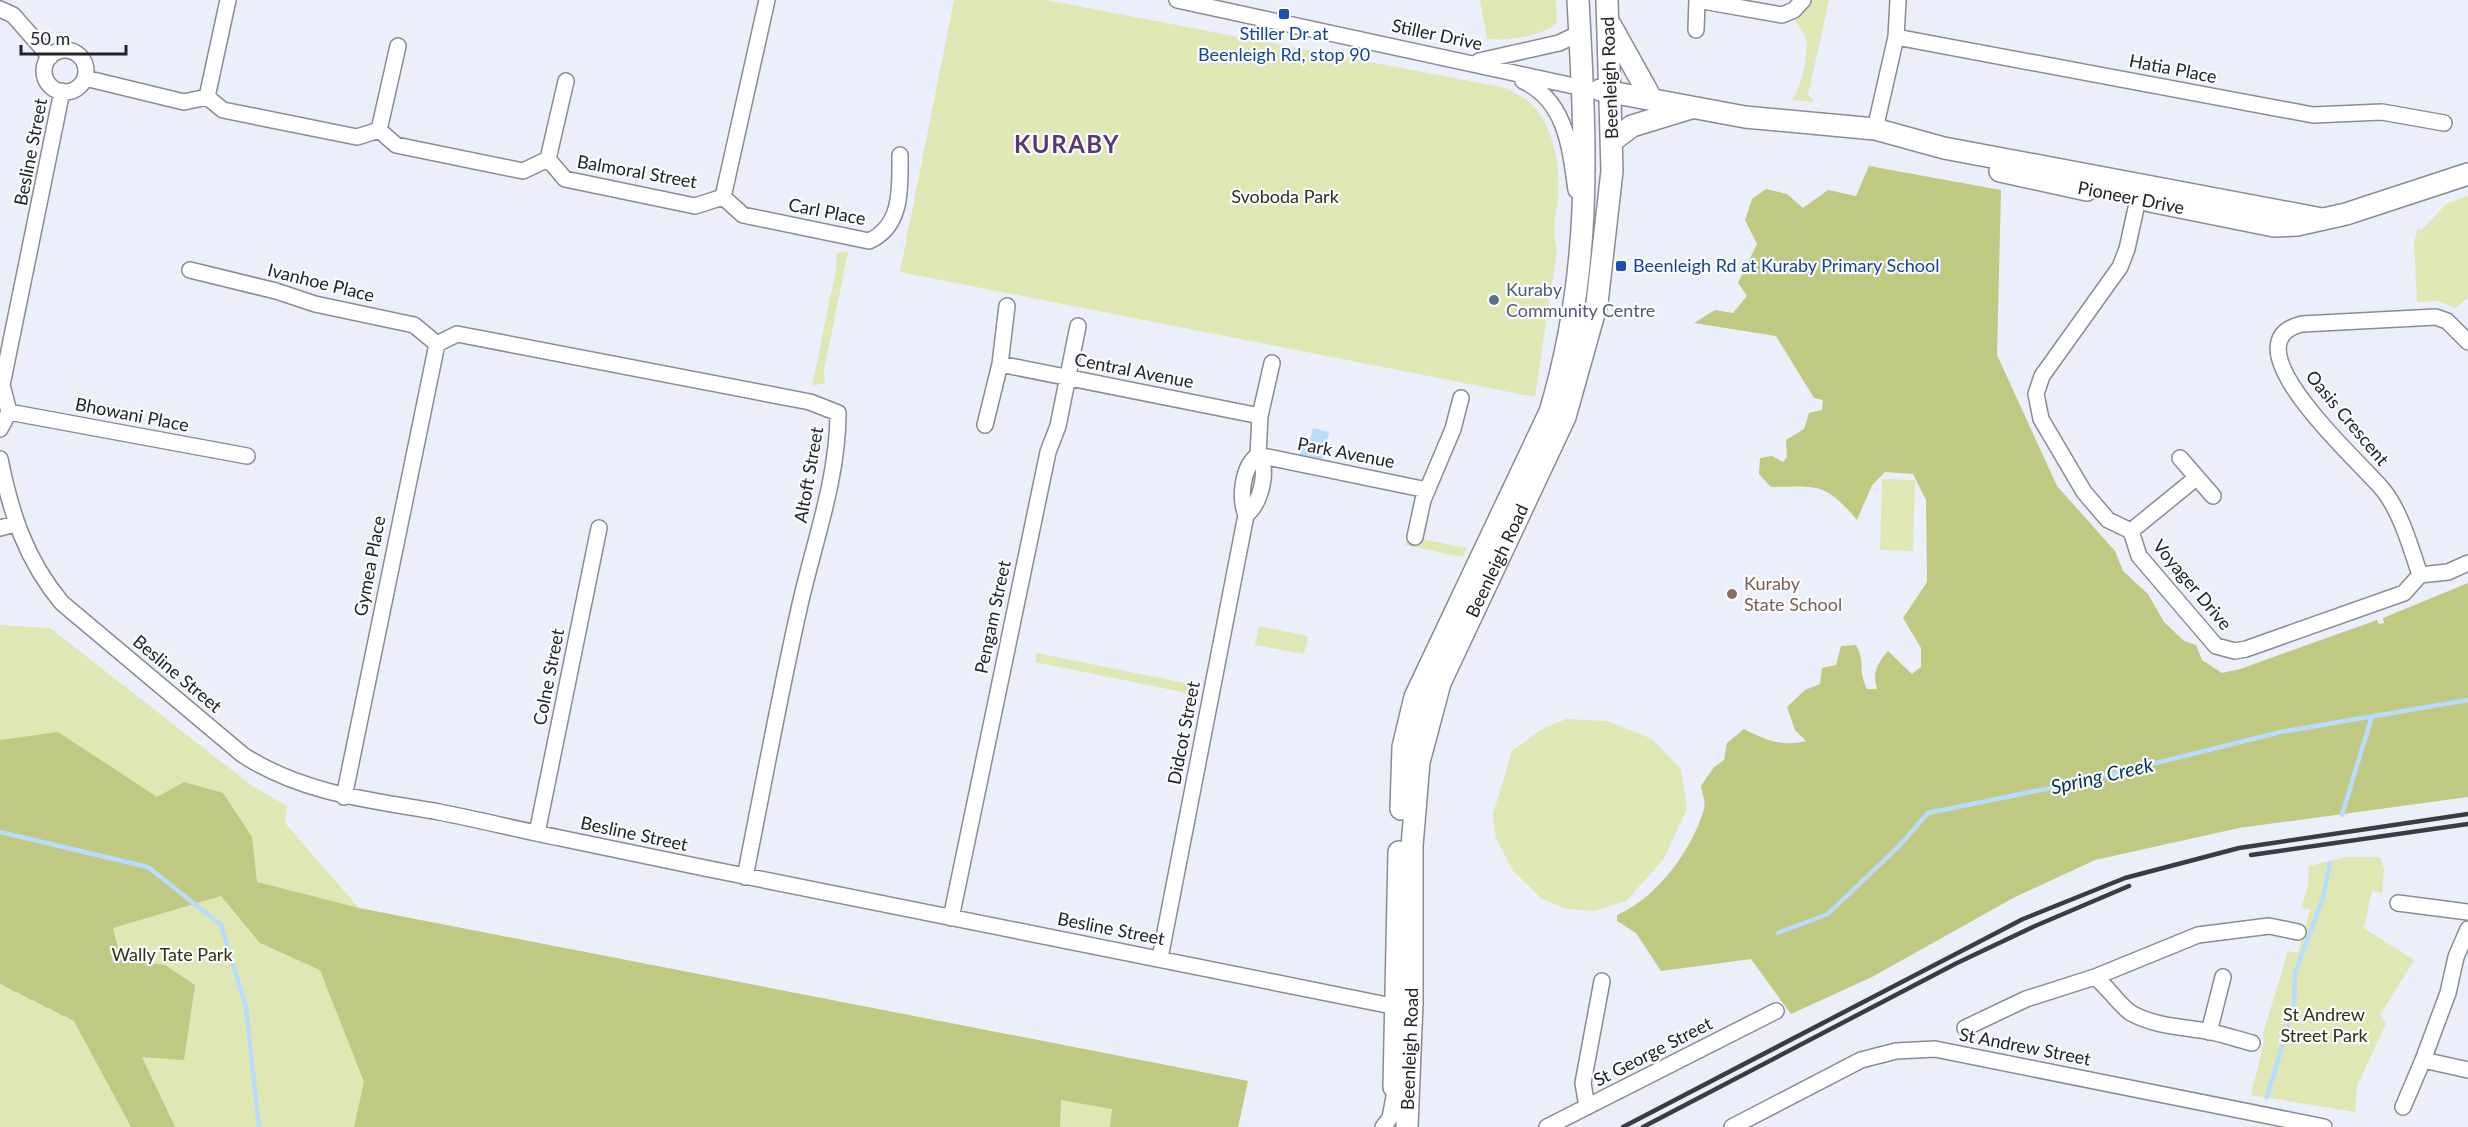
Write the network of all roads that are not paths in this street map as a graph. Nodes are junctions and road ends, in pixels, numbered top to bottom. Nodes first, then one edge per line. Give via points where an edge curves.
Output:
1 (228, 0) edge
2 (767, 0) edge
3 (1177, 0) edge
4 (1578, 0) edge
5 (1803, 0) edge
6 (1898, 0) edge
7 (0, 9) edge
8 (1607, 10) edge
9 (1696, 30) dead end
10 (1580, 33) junction
11 (1896, 37) junction
12 (398, 46) dead end
13 (50, 57) junction
14 (1473, 62) junction
15 (1492, 66) junction
16 (85, 78) junction
17 (566, 81) dead end
18 (1584, 88) junction
19 (62, 91) junction
20 (1611, 92) junction
21 (207, 98) junction
22 (1651, 98) junction
23 (1695, 107) junction
24 (2444, 123) dead end
25 (1875, 129) junction
26 (380, 130) junction
27 (1612, 141) junction
28 (1944, 148) junction
29 (900, 155) dead end
30 (548, 159) junction
31 (2468, 174) edge
32 (723, 197) junction
33 (2138, 199) junction
34 (2322, 219) junction
35 (1584, 238) junction
36 (190, 270) dead end
37 (1007, 306) dead end
38 (1078, 326) dead end
39 (2468, 342) edge
40 (437, 344) junction
41 (1272, 363) dead end
42 (1000, 364) junction
43 (1069, 378) junction
44 (1461, 398) dead end
45 (9, 412) junction
46 (1260, 416) junction
47 (985, 425) dead end
48 (0, 429) edge
49 (1258, 455) junction
50 (247, 456) dead end
51 (2180, 458) dead end
52 (0, 459) edge
53 (2196, 478) junction
54 (1427, 490) junction
55 (2213, 496) dead end
56 (15, 524) junction
57 (0, 528) edge
58 (599, 528) dead end
59 (2131, 531) junction
60 (1414, 537) dead end
61 (2468, 563) edge
62 (2420, 575) junction
63 (344, 797) junction
64 (537, 833) junction
65 (745, 877) junction
66 (2398, 903) dead end
67 (2468, 912) edge
68 (951, 918) junction
69 (2468, 929) edge
70 (2298, 932) dead end
71 (1160, 958) junction
72 (2096, 977) junction
73 (2223, 977) dead end
74 (1602, 981) dead end
75 (1403, 1004) junction
76 (1776, 1011) dead end
77 (1965, 1028) dead end
78 (2209, 1032) junction
79 (2252, 1043) dead end
80 (2423, 1060) junction
81 (2468, 1070) edge
82 (1394, 1097) junction
83 (1587, 1107) junction
84 (2403, 1107) dead end
85 (1383, 1127) edge
86 (1394, 1127) edge
87 (1407, 1127) edge
88 (1546, 1127) edge
89 (1732, 1127) edge
90 (2324, 1127) edge

1 - 21 street
2 - 32 street
3 - 14 street, Stiller Drive
4 - 10 main road, Beenleigh Road
5 - 9 street via 1782,15 1696,0
6 - 11 street
7 - 13 street via 13,15
8 - 20 main road, Beenleigh Road
8 - 22 main road
10 - 14 street via 1559,43
10 - 18 main road, Beenleigh Road
11 - 24 street, Hatia Place via 2313,115 2382,112
11 - 25 street
12 - 26 street
13 - 16 street via 62,50 76,53 85,64
13 - 19 street via 45,68 47,81
14 - 15 street, Stiller Drive
15 - 18 street, Stiller Drive
15 - 35 street via 1536,87 1557,111 1570,149
16 - 19 street via 76,89
16 - 21 street via 184,102
17 - 30 street
18 - 20 main road, Pioneer Drive
18 - 35 main road, Beenleigh Road
19 - 45 street, Besline Street via 2,385
20 - 22 main road, Pioneer Drive
20 - 27 main road, Beenleigh Road
21 - 26 street via 223,110 357,137
22 - 23 main road, Pioneer Drive
23 - 25 main road, Pioneer Drive via 1745,117
23 - 27 main road via 1632,126
25 - 28 main road, Pioneer Drive
26 - 30 street via 396,145 524,171
27 - 75 main road, Beenleigh Road via 1609,208 1597,303 1565,417 1440,683 1429,718 1416,785
28 - 33 main road, Pioneer Drive via 2001,171
28 - 34 main road, Pioneer Drive
29 - 32 street, Carl Place via 900,185 893,222 883,235 870,241 743,215
30 - 32 street, Balmoral Street via 565,179 695,206
31 - 34 main road, Pioneer Drive
33 - 34 main road, Pioneer Drive via 2274,226
33 - 59 street, Voyager Drive via 2121,267 2042,376 2036,394 2041,419 2084,492 2108,520
35 - 75 main road, Beenleigh Road via 1571,328 1551,412 1445,630 1407,724 1403,747
36 - 40 street, Ivanhoe Place via 315,304 414,325
37 - 42 street
38 - 43 street, Pengam Street
39 - 62 street, Oasis Crescent via 2447,321 2425,317 2302,324 2284,332 2278,342 2277,352 2294,392 2385,492
40 - 63 street, Gymea Place
40 - 65 street, Altoft Street via 457,334 810,402 838,413 838,440 799,607
41 - 46 street, Didcot Street
42 - 43 street, Central Avenue
42 - 47 street
43 - 46 street, Central Avenue
43 - 68 street, Pengam Street via 1059,426 1048,452
44 - 54 street via 1453,429
45 - 48 street
45 - 50 street, Bhowani Place
46 - 49 street, Didcot Street
49 - 54 street, Park Avenue
49 - 71 street, Didcot Street via 1247,469 1241,504 1246,515
51 - 53 street
52 - 56 street, Besline Street
53 - 55 street
53 - 59 street
54 - 60 street
56 - 57 street
56 - 63 street, Besline Street via 43,580 62,603 243,755 267,770
58 - 64 street, Colne Street
59 - 62 street, Voyager Drive via 2139,556 2216,646 2226,650 2246,649 2404,593
61 - 62 street via 2448,572
63 - 64 street, Besline Street
64 - 65 street, Besline Street
65 - 68 street, Besline Street
66 - 67 street
68 - 71 street, Besline Street
69 - 80 street
70 - 72 street via 2269,926 2198,935
71 - 75 street, Besline Street via 1387,1005
72 - 77 street via 2026,999
72 - 78 street via 2129,1012 2166,1025
73 - 78 street
74 - 83 street via 1583,1083
75 - 82 main road, Beenleigh Road
75 - 87 main road, Beenleigh Road
76 - 83 street, St George Street
78 - 79 street
80 - 81 street
80 - 84 street
82 - 85 street via 1390,1118
82 - 86 main road, Beenleigh Road
83 - 88 street, St George Street
89 - 90 street, St Andrew Street via 1862,1060 1896,1051 1935,1049

